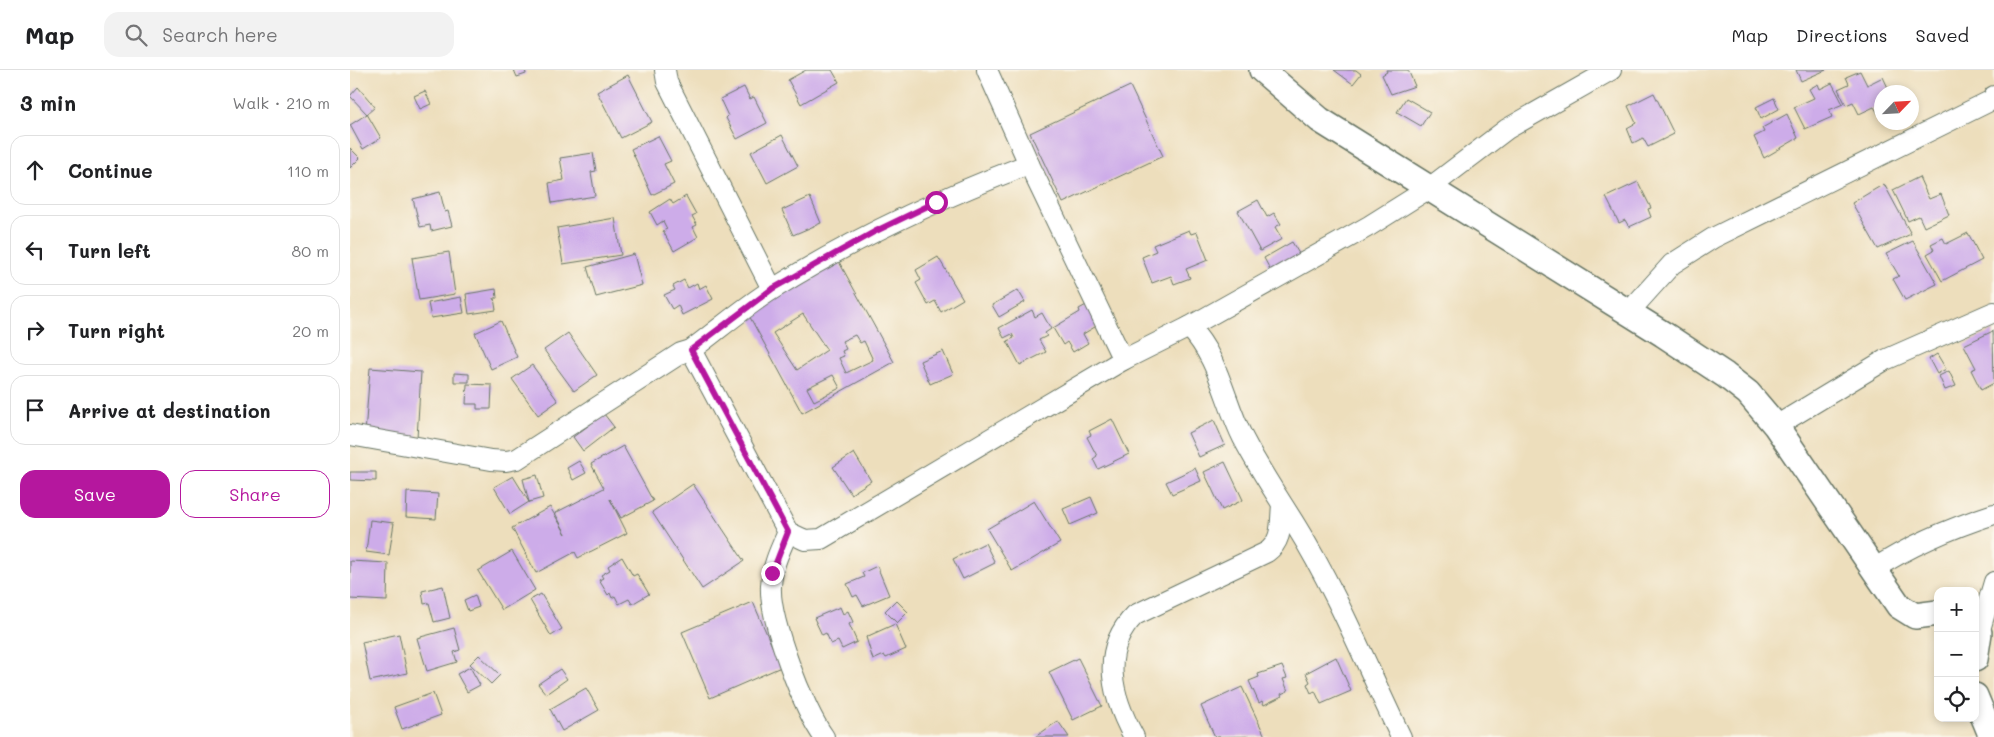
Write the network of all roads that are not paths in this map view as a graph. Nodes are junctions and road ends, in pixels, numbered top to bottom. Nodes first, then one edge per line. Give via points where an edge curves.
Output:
1 (665, 70) edge
2 (987, 70) edge
3 (1262, 70) edge
4 (1611, 70) edge
5 (1994, 96) edge
6 (1029, 164) junction
7 (1428, 189) junction
8 (772, 289) junction
9 (1994, 312) edge
10 (1628, 313) junction
11 (1189, 326) junction
12 (691, 350) junction
13 (1123, 360) junction
14 (1776, 426) junction
15 (350, 435) edge
16 (1282, 505) junction
17 (1994, 514) edge
18 (788, 532) junction
19 (1874, 569) junction
20 (1994, 582) edge
21 (1934, 614) edge
22 (1979, 623) edge
23 (1979, 706) edge
24 (824, 737) edge
25 (1134, 737) edge
26 (1401, 737) edge
27 (1992, 737) edge

1 - 8 street via 667,82
2 - 6 street
3 - 7 street via 1320,120
4 - 7 street via 1507,129
5 - 10 street via 1992,100 1713,238 1672,264
6 - 8 street via 883,227
6 - 13 street
7 - 10 street
7 - 11 street via 1369,226
8 - 12 street
9 - 14 street via 1885,360
10 - 14 street via 1725,375 1748,393
11 - 13 street
11 - 16 street via 1212,358 1241,434
12 - 15 street via 681,353 517,459 491,460
12 - 18 street
13 - 18 street via 821,539 804,540
14 - 19 street
16 - 25 street via 1280,537 1276,545 1135,615 1118,637 1112,653 1112,666 1124,719
16 - 26 street via 1330,591
17 - 19 street via 1905,548
18 - 24 street via 772,573 771,604 800,694
19 - 21 street via 1900,606 1915,616
20 - 22 street
23 - 27 street

